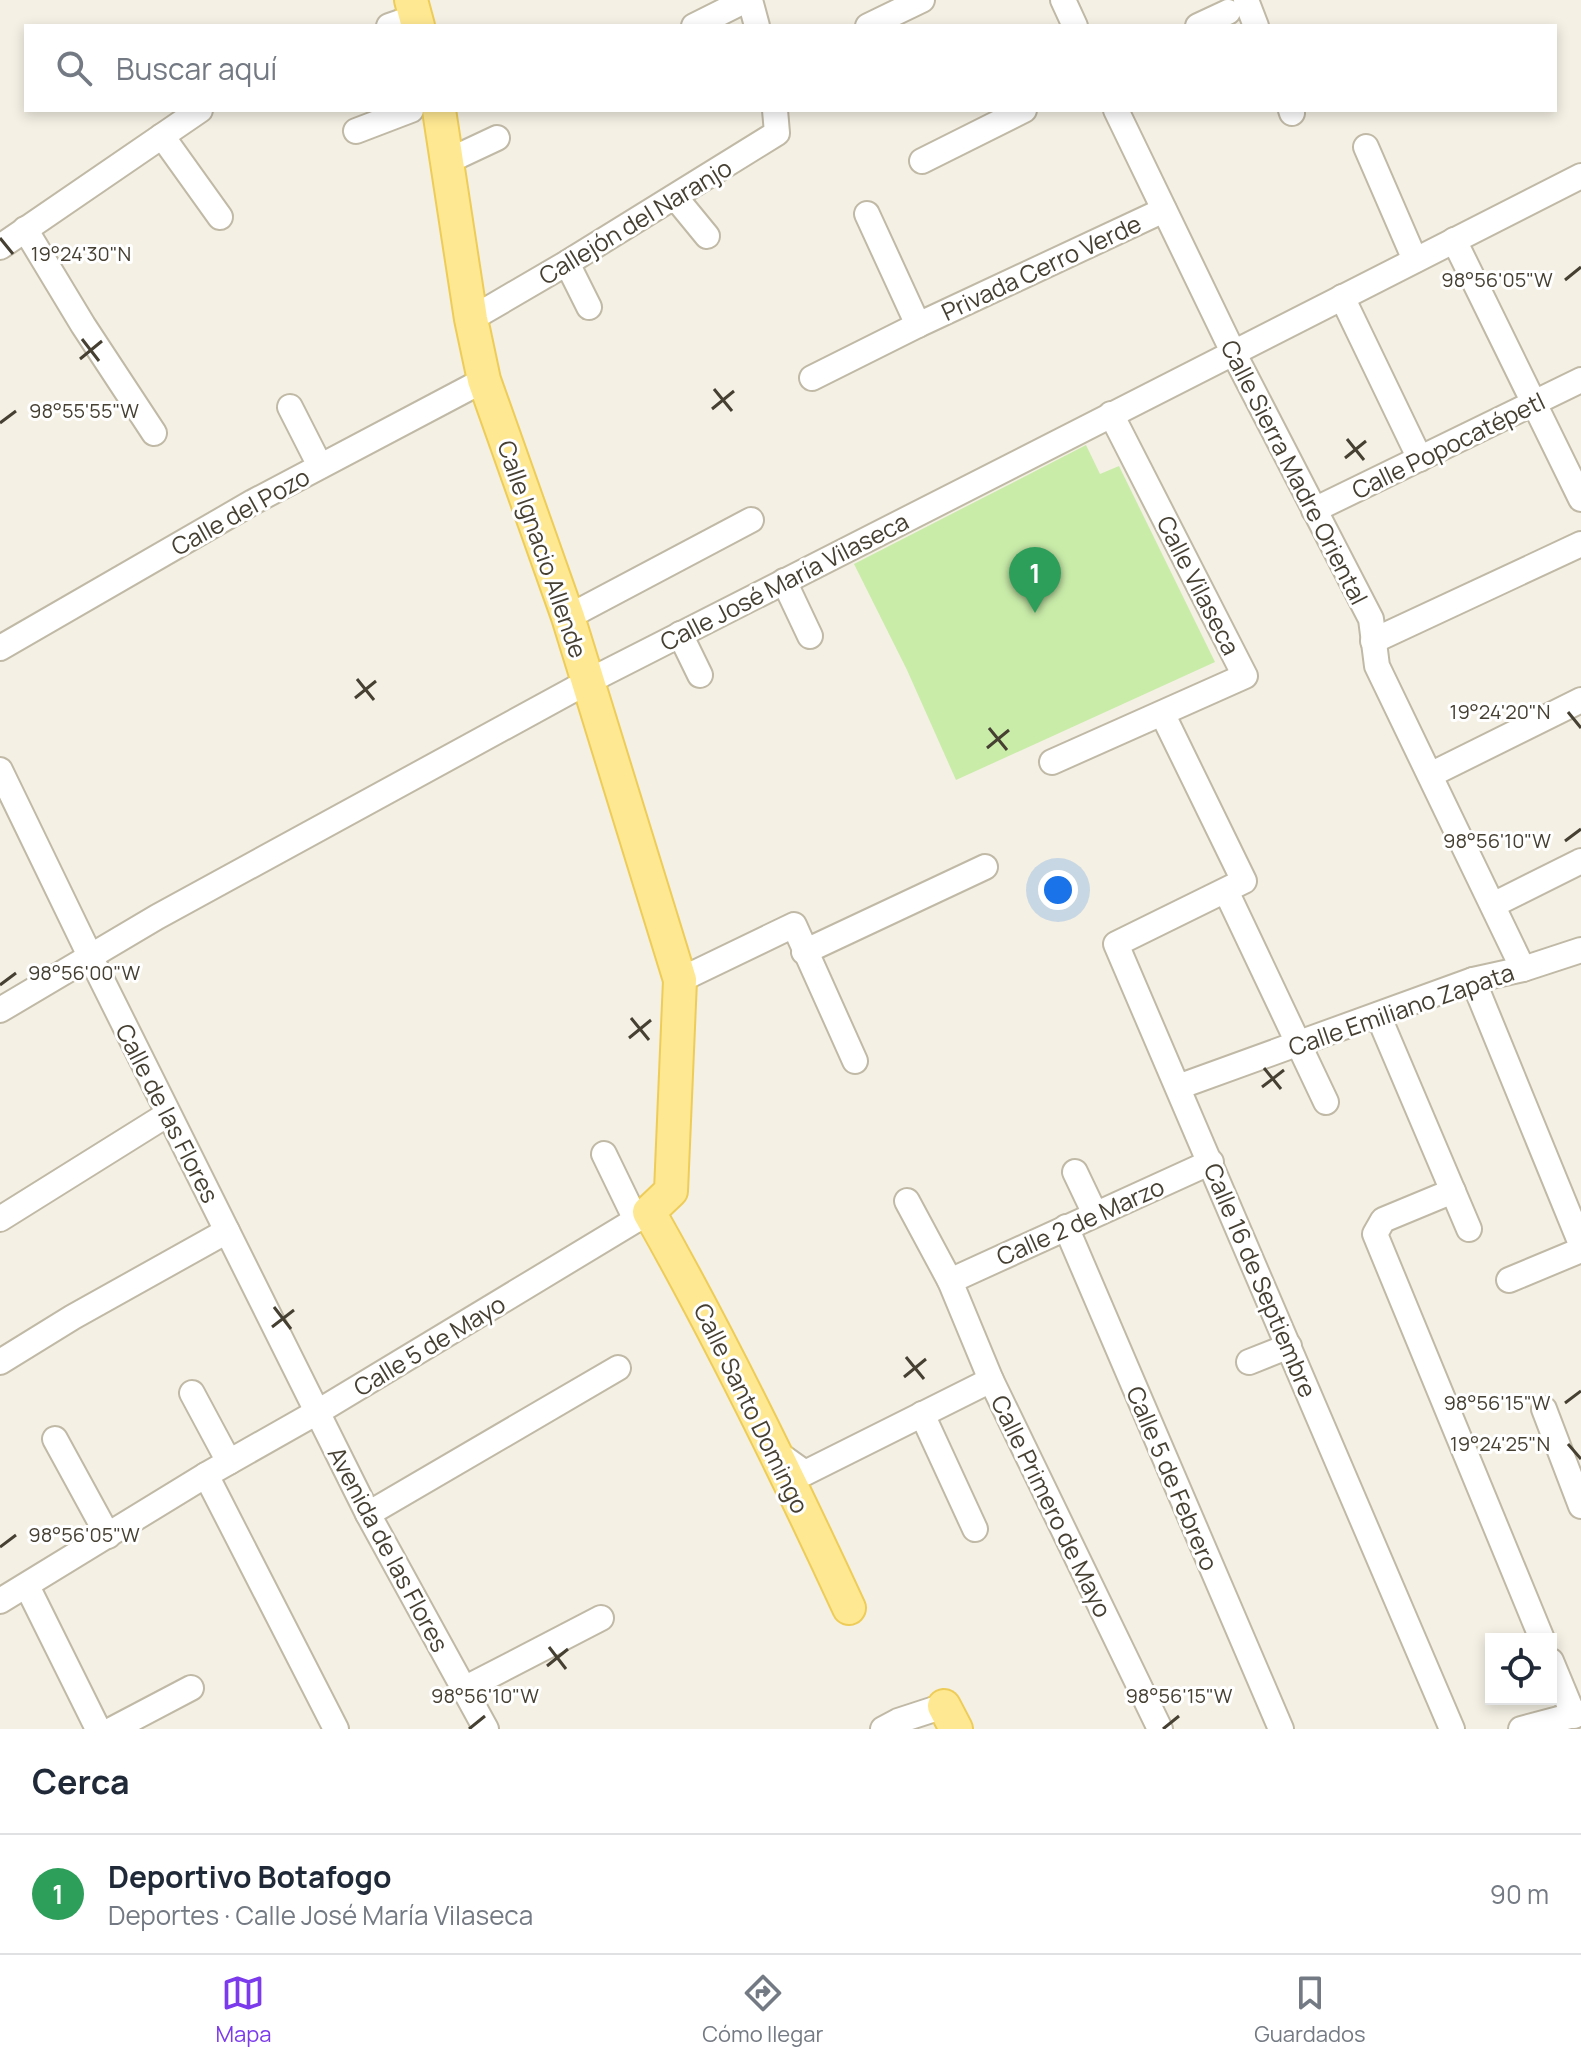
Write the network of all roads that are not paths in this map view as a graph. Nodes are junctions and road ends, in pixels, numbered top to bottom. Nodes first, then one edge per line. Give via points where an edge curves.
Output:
1 (748, 0) edge
2 (922, 0) edge
3 (1063, 0) edge
4 (1237, 6) edge
5 (698, 24) edge
6 (756, 24) edge
7 (872, 24) edge
8 (1074, 24) edge
9 (1202, 24) edge
10 (1254, 24) edge
11 (197, 112) edge
12 (406, 112) edge
13 (439, 112) edge
14 (775, 112) edge
15 (1020, 112) edge
16 (1117, 112) edge
17 (356, 131) dead end
18 (162, 136) junction
19 (497, 138) dead end
20 (1366, 147) dead end
21 (448, 161) junction
22 (922, 161) dead end
23 (1581, 176) edge
24 (675, 197) junction
25 (1164, 210) junction
26 (867, 214) dead end
27 (220, 217) dead end
28 (25, 229) junction
29 (707, 236) dead end
30 (1454, 240) junction
31 (0, 247) edge
32 (1415, 260) junction
33 (567, 263) junction
34 (1342, 297) junction
35 (589, 307) dead end
36 (471, 319) junction
37 (918, 325) junction
38 (1233, 352) junction
39 (812, 378) dead end
40 (484, 380) junction
41 (1581, 380) edge
42 (1533, 404) junction
43 (290, 407) dead end
44 (1111, 414) junction
45 (154, 433) dead end
46 (1420, 459) junction
47 (320, 466) junction
48 (1581, 499) edge
49 (1314, 510) junction
50 (751, 520) dead end
51 (1581, 544) edge
52 (784, 581) junction
53 (568, 617) junction
54 (680, 634) junction
55 (810, 636) dead end
56 (1373, 641) junction
57 (0, 648) edge
58 (700, 675) dead end
59 (589, 681) junction
60 (1581, 700) edge
61 (1163, 715) junction
62 (1052, 762) dead end
63 (0, 770) edge
64 (1430, 775) junction
65 (1581, 861) edge
66 (985, 867) dead end
67 (1226, 891) junction
68 (1493, 905) junction
69 (804, 952) junction
70 (91, 958) junction
71 (1578, 959) edge
72 (1523, 969) junction
73 (680, 980) junction
74 (1473, 980) junction
75 (0, 1010) edge
76 (1378, 1015) junction
77 (1298, 1044) junction
78 (855, 1061) dead end
79 (1178, 1087) junction
80 (1326, 1102) dead end
81 (168, 1114) junction
82 (604, 1154) dead end
83 (1211, 1162) junction
84 (1075, 1172) dead end
85 (1453, 1191) junction
86 (907, 1201) dead end
87 (1095, 1214) junction
88 (642, 1216) junction
89 (0, 1219) edge
90 (1066, 1227) junction
91 (1469, 1229) dead end
92 (227, 1231) junction
93 (1581, 1244) edge
94 (1581, 1250) edge
95 (1509, 1280) dead end
96 (950, 1281) junction
97 (1289, 1346) junction
98 (0, 1362) edge
99 (1249, 1362) dead end
100 (618, 1368) dead end
101 (991, 1380) junction
102 (192, 1393) dead end
103 (1544, 1409) dead end
104 (317, 1411) junction
105 (922, 1414) junction
106 (55, 1439) dead end
107 (777, 1452) junction
108 (229, 1462) junction
109 (206, 1475) junction
110 (1581, 1506) edge
111 (368, 1514) junction
112 (975, 1529) dead end
113 (108, 1536) junction
114 (27, 1586) junction
115 (0, 1601) edge
116 (849, 1608) dead end
117 (601, 1618) dead end
118 (1540, 1633) edge
119 (191, 1688) dead end
120 (1557, 1688) edge
121 (464, 1689) junction
122 (950, 1717) edge
123 (1564, 1720) edge
124 (98, 1729) edge
125 (113, 1729) edge
126 (336, 1729) edge
127 (486, 1729) edge
128 (883, 1729) edge
129 (1160, 1729) edge
130 (1281, 1729) edge
131 (1452, 1729) edge
132 (1521, 1729) edge

1 - 5 street
1 - 6 street
2 - 7 street
3 - 8 street
4 - 9 street
4 - 10 street
11 - 18 street
12 - 17 street
13 - 21 main road, Calle Ignacio Allende
14 - 24 street, Callejón del Naranjo via 777,133
15 - 22 street
16 - 25 street, Calle Sierra Madre Oriental
18 - 27 street
18 - 28 street
19 - 21 street
20 - 32 street
21 - 36 main road, Calle Ignacio Allende
23 - 30 street, Calle José María Vilaseca
24 - 29 street
24 - 33 street, Callejón del Naranjo
25 - 37 street, Privada Cerro Verde
25 - 38 street, Calle Sierra Madre Oriental
26 - 37 street, Privada Cerro Verde
28 - 31 street
28 - 45 street
30 - 32 street, Calle José María Vilaseca
30 - 42 street
32 - 34 street, Calle José María Vilaseca
33 - 35 street
33 - 36 street, Callejón del Naranjo
34 - 38 street, Calle José María Vilaseca
34 - 46 street
36 - 40 main road, Calle Ignacio Allende
37 - 39 street, Privada Cerro Verde
38 - 44 street, Calle José María Vilaseca
38 - 49 street, Calle Sierra Madre Oriental
40 - 47 street, Calle del Pozo
40 - 53 main road, Calle Ignacio Allende
41 - 42 street, Calle Popocatépetl
42 - 46 street, Calle Popocatépetl
42 - 48 street
43 - 47 street
44 - 52 street, Calle José María Vilaseca
44 - 61 street, Calle Vilaseca via 1245,676
46 - 49 street, Calle Popocatépetl
47 - 57 street, Calle del Pozo
49 - 56 street, Calle Sierra Madre Oriental via 1371,619
50 - 53 street
51 - 56 street
52 - 54 street, Calle José María Vilaseca
52 - 55 street
53 - 59 main road, Calle Ignacio Allende
54 - 58 street
54 - 59 street, Calle José María Vilaseca
56 - 64 street, Calle Sierra Madre Oriental via 1377,666
59 - 70 street, Calle José María Vilaseca
59 - 73 main road, Calle Ignacio Allende
60 - 64 street
61 - 62 street, Calle Vilaseca
61 - 67 street via 1244,881
63 - 70 street, Calle de las Flores
64 - 68 street, Calle Sierra Madre Oriental
65 - 68 street
66 - 69 street
67 - 77 street
67 - 79 street, Calle 16 de Septiembre via 1116,944
68 - 72 street, Calle Sierra Madre Oriental
69 - 73 street via 794,925
69 - 78 street
70 - 75 street, Calle José María Vilaseca
70 - 81 street, Calle de las Flores
71 - 72 street, Calle Emiliano Zapata
72 - 74 street, Calle Emiliano Zapata
73 - 88 main road, Calle 5 de Mayo via 671,1191
74 - 76 street, Calle Emiliano Zapata
74 - 93 street
76 - 77 street, Calle Emiliano Zapata
76 - 85 street
77 - 79 street, Calle Emiliano Zapata
77 - 80 street
79 - 83 street, Calle 16 de Septiembre
81 - 89 street
81 - 92 street, Calle de las Flores
82 - 88 street
83 - 87 street, Calle 2 de Marzo
83 - 97 street, Calle 16 de Septiembre
84 - 87 street
85 - 91 street
85 - 118 street via 1383,1220 1375,1234
86 - 96 street, Calle Primero de Mayo
87 - 90 street, Calle 2 de Marzo
88 - 104 street, Calle 5 de Mayo
88 - 107 main road, Calle Santo Domingo via 707,1314
90 - 96 street, Calle 2 de Marzo
90 - 130 street, Calle 5 de Febrero
92 - 98 street
92 - 104 street, Calle de las Flores
94 - 95 street
96 - 101 street, Calle Primero de Mayo
97 - 99 street
97 - 131 street, Calle 16 de Septiembre
100 - 111 street
101 - 105 street
101 - 129 street, Calle Primero de Mayo
102 - 108 street
103 - 110 street
104 - 108 street, Calle 5 de Mayo
104 - 111 street, Avenida de las Flores
105 - 107 street via 805,1473
105 - 112 street
106 - 113 street
107 - 116 main road, Calle Santo Domingo
108 - 109 street, Calle 5 de Mayo
109 - 113 street, Calle 5 de Mayo
109 - 126 street
111 - 121 street, Avenida de las Flores
113 - 114 street, Calle 5 de Mayo
114 - 115 street, Calle 5 de Mayo
114 - 124 street
117 - 121 street
119 - 125 street
120 - 123 street
121 - 127 street, Avenida de las Flores
122 - 128 street via 898,1721
123 - 132 street

